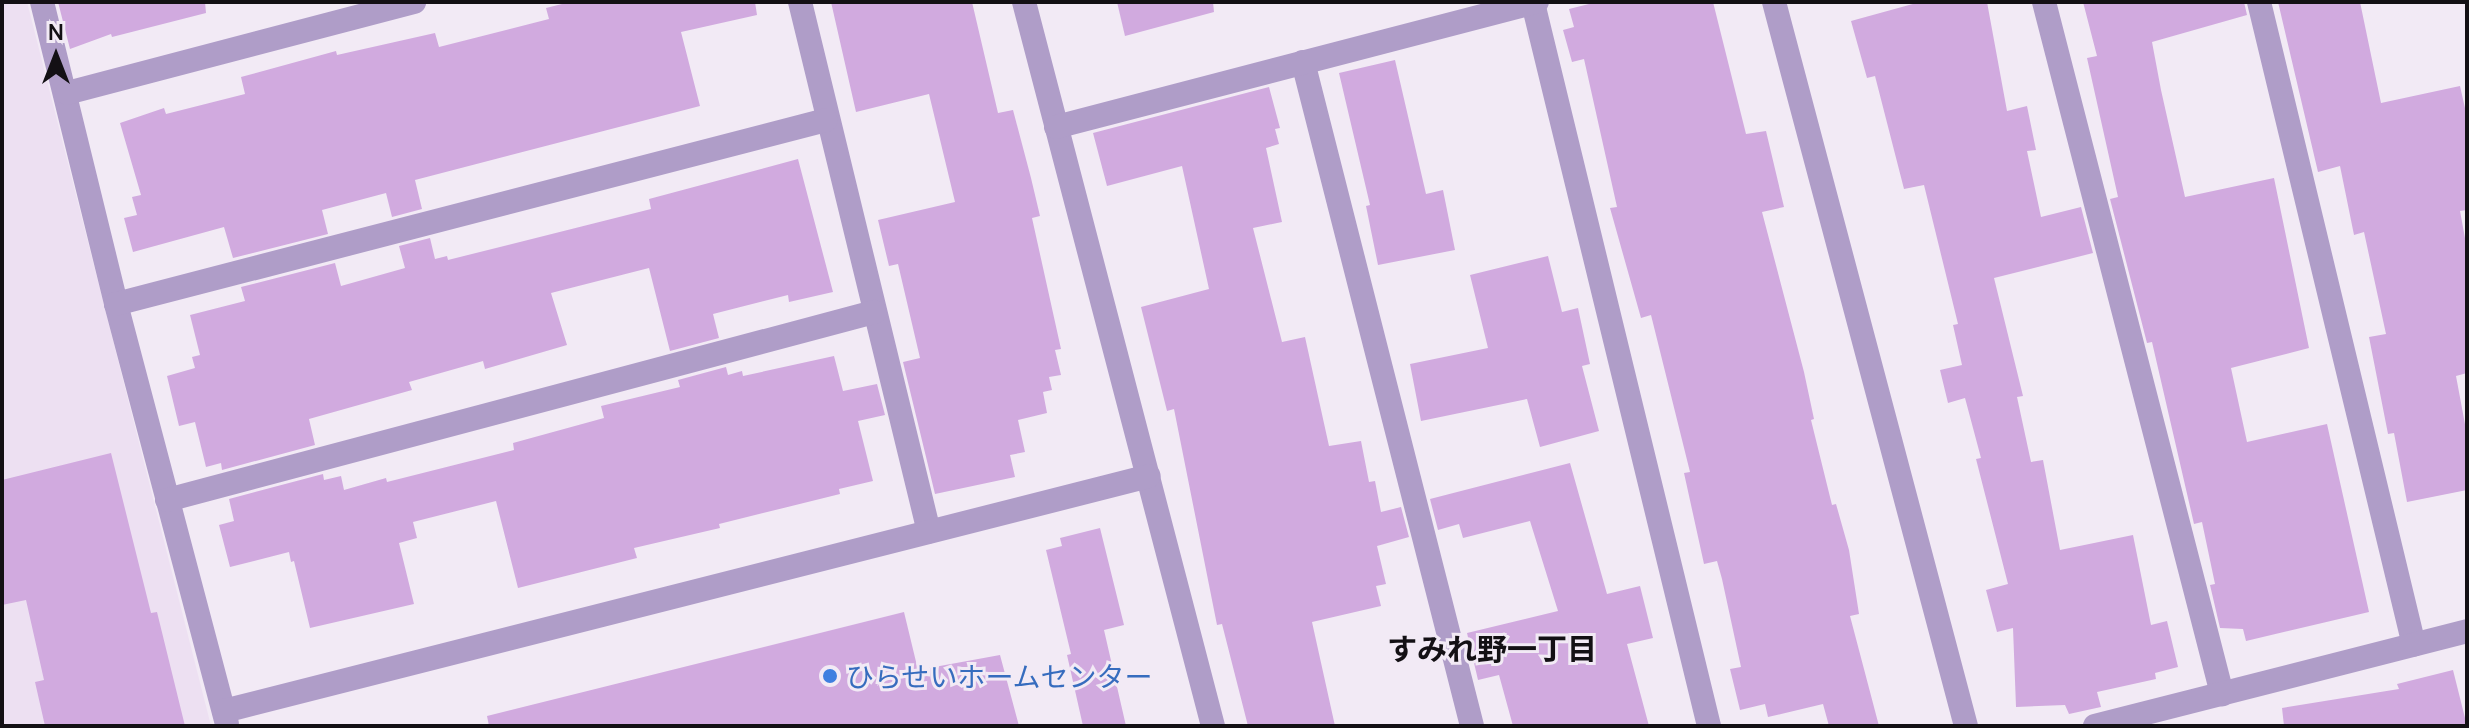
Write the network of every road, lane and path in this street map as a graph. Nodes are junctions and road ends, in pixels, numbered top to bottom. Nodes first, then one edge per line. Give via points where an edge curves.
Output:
1 (42, 2) edge
2 (414, 2) edge
3 (800, 2) edge
4 (1024, 2) edge
5 (1535, 2) edge
6 (1774, 2) edge
7 (2044, 2) edge
8 (2259, 2) edge
9 (1303, 62) junction
10 (67, 93) junction
11 (826, 120) junction
12 (1056, 127) junction
13 (116, 304) junction
14 (874, 312) junction
15 (1149, 476) junction
16 (167, 500) junction
17 (929, 532) junction
18 (2467, 631) edge
19 (2414, 645) junction
20 (2222, 694) junction
21 (226, 719) edge
22 (1213, 726) edge
23 (1472, 726) edge
24 (1709, 726) edge
25 (1966, 726) edge
26 (2095, 726) edge

1 - 10 street
2 - 10 street
3 - 11 street
4 - 12 street
5 - 9 street
5 - 24 street
6 - 25 street
7 - 20 street
8 - 19 street
9 - 12 street
9 - 23 street
10 - 13 street
11 - 13 street
11 - 14 street
12 - 15 street
13 - 16 street
14 - 16 street
14 - 17 street
15 - 17 street
15 - 22 street
16 - 21 street
17 - 21 street
18 - 19 street
19 - 20 street
20 - 26 street

